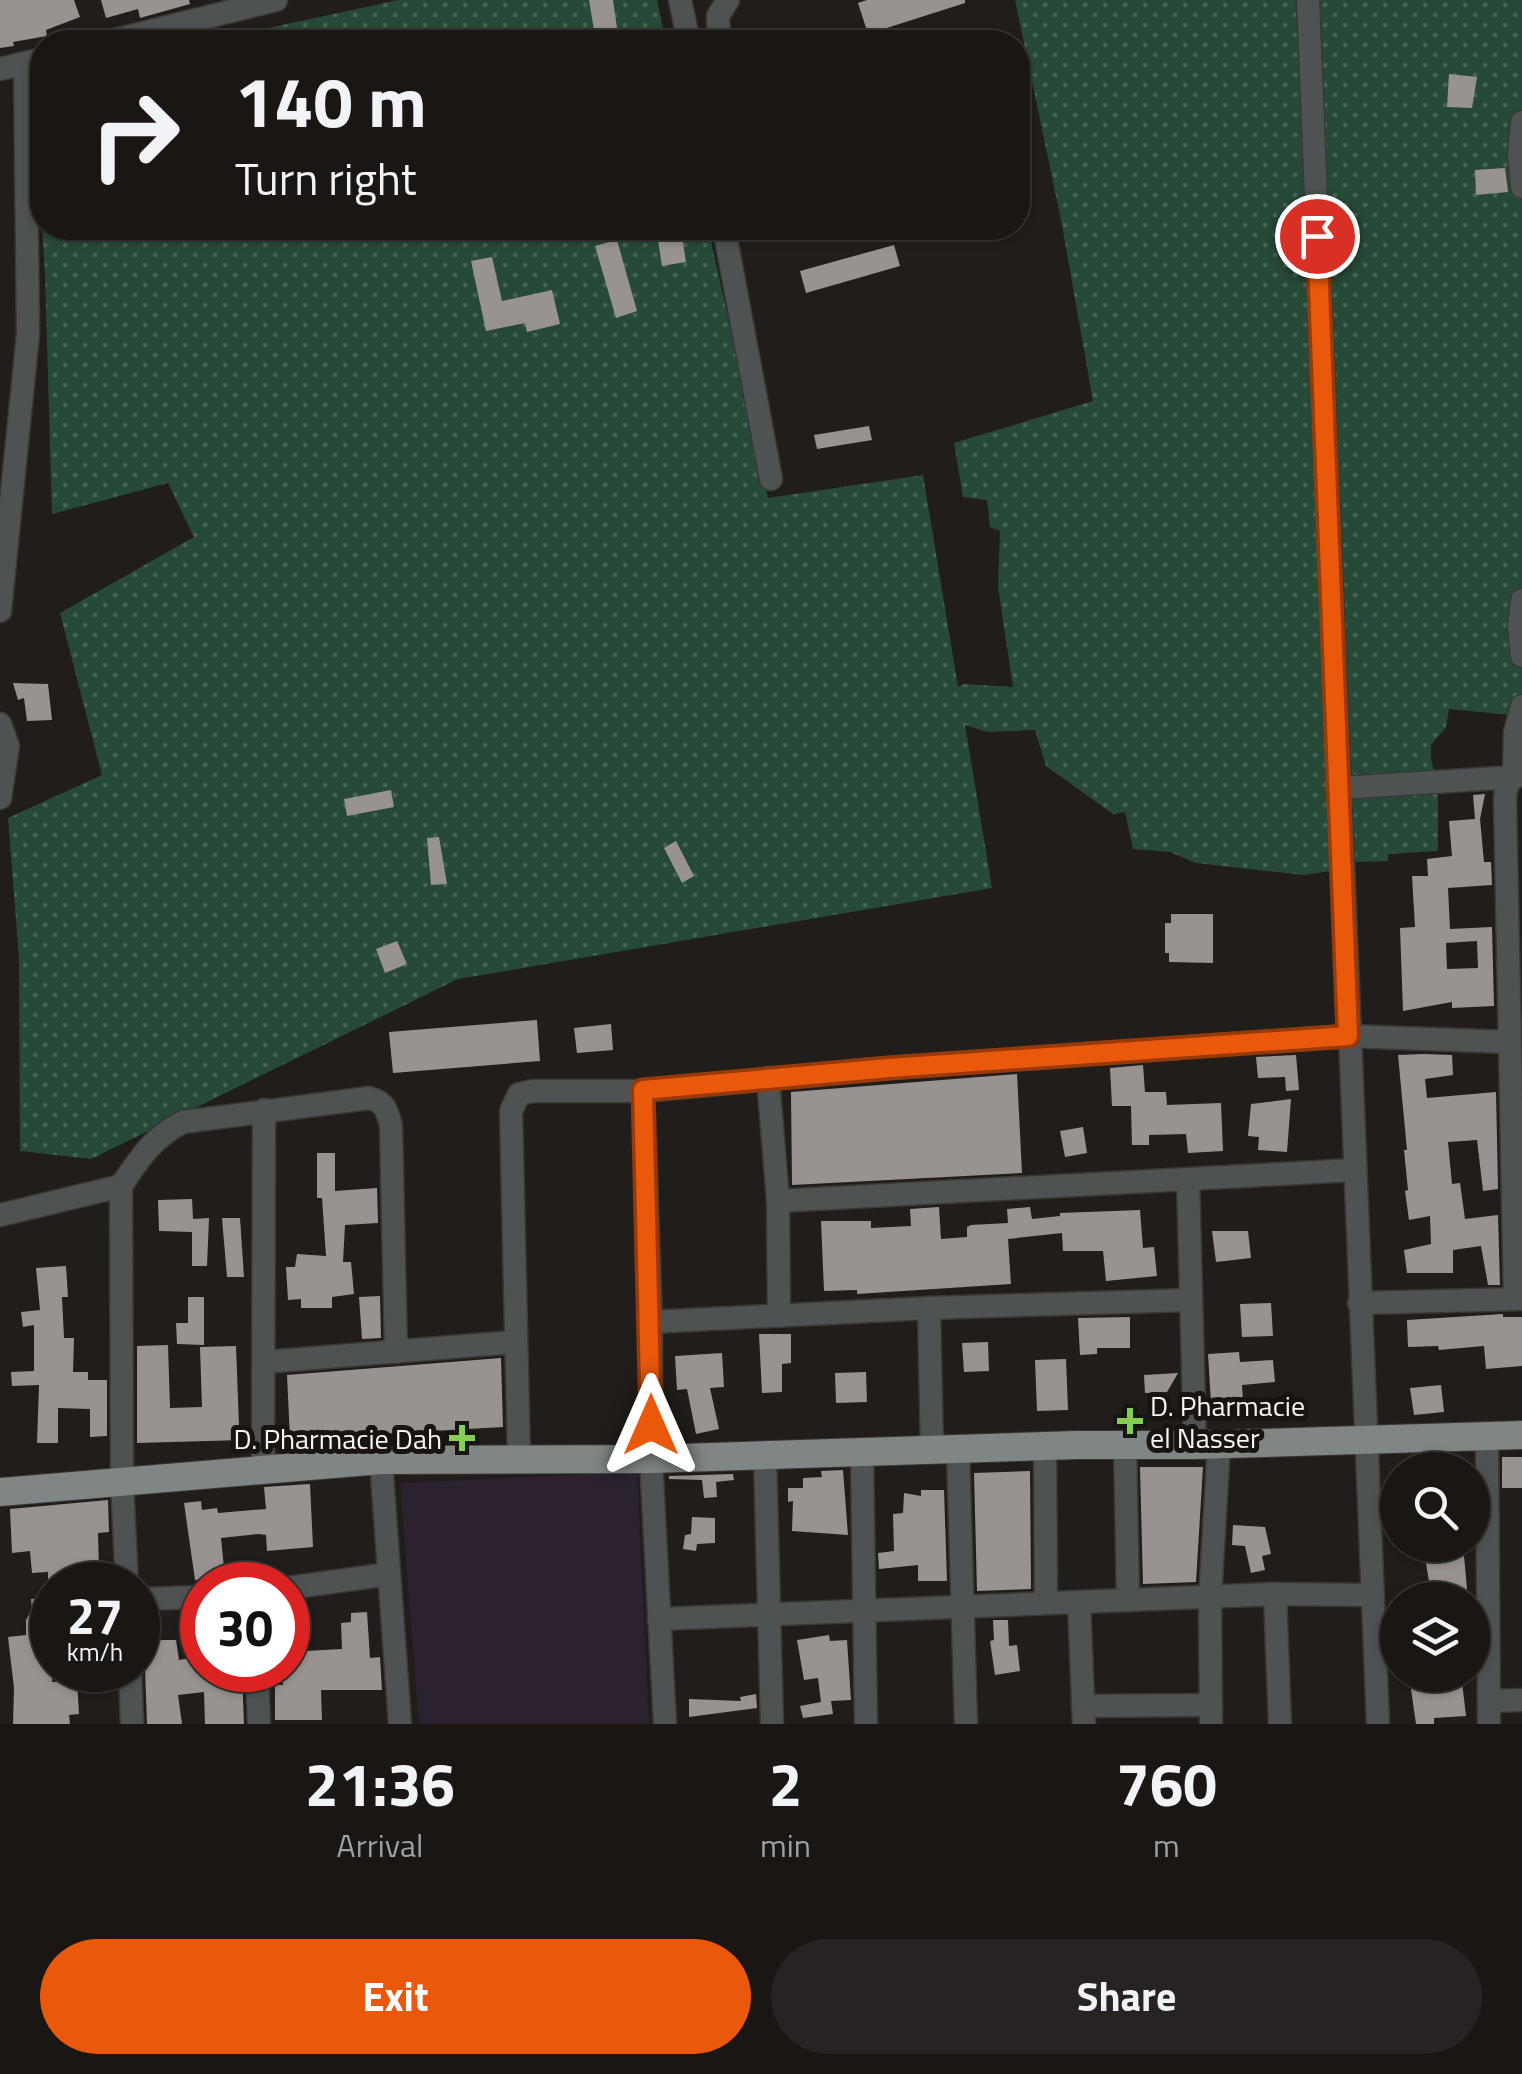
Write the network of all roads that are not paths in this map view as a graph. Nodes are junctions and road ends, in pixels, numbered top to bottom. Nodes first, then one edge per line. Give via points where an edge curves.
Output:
1 (276, 0) edge
2 (680, 0) edge
3 (728, 0) edge
4 (1308, 0) edge
5 (155, 30) edge
6 (686, 30) edge
7 (716, 30) edge
8 (30, 62) edge
9 (0, 69) edge
10 (1522, 122) edge
11 (1522, 187) edge
12 (30, 240) edge
13 (726, 240) edge
14 (771, 479) dead end
15 (6, 507) edge
16 (2, 584) edge
17 (1522, 600) edge
18 (0, 610) edge
19 (1522, 656) edge
20 (1522, 706) edge
21 (0, 724) edge
22 (1518, 776) edge
23 (1339, 788) junction
24 (0, 794) edge
25 (1515, 905) edge
26 (1348, 1036) junction
27 (1509, 1042) junction
28 (768, 1078) junction
29 (643, 1090) junction
30 (264, 1110) junction
31 (1354, 1170) junction
32 (1188, 1179) junction
33 (121, 1186) junction
34 (778, 1201) junction
35 (0, 1215) edge
36 (1519, 1299) edge
37 (1192, 1300) junction
38 (1359, 1303) junction
39 (929, 1308) junction
40 (778, 1316) junction
41 (651, 1322) junction
42 (515, 1342) junction
43 (396, 1352) junction
44 (264, 1362) junction
45 (1522, 1435) edge
46 (1488, 1436) junction
47 (1364, 1439) junction
48 (1125, 1444) junction
49 (1207, 1445) junction
50 (1045, 1446) junction
51 (945, 1450) junction
52 (862, 1453) junction
53 (765, 1456) junction
54 (519, 1459) junction
55 (651, 1459) junction
56 (380, 1460) junction
57 (263, 1467) junction
58 (122, 1482) junction
59 (0, 1492) edge
60 (126, 1562) edge
61 (389, 1574) junction
62 (310, 1585) edge
63 (1275, 1594) junction
64 (1371, 1596) junction
65 (1210, 1598) junction
66 (1128, 1600) junction
67 (1079, 1602) junction
68 (1046, 1603) junction
69 (960, 1606) junction
70 (866, 1611) junction
71 (769, 1614) junction
72 (659, 1619) junction
73 (131, 1692) edge
74 (257, 1692) edge
75 (1522, 1700) edge
76 (1490, 1712) edge
77 (1211, 1714) edge
78 (1084, 1715) edge
79 (132, 1724) edge
80 (259, 1724) edge
81 (400, 1724) edge
82 (666, 1724) edge
83 (772, 1724) edge
84 (866, 1724) edge
85 (966, 1724) edge
86 (1280, 1724) edge
87 (1378, 1724) edge

1 - 5 street
2 - 6 street
3 - 7 street
4 - 23 street
8 - 9 street
10 - 11 street
12 - 15 street via 28,334
13 - 14 street
15 - 16 street
16 - 18 street
17 - 19 street
20 - 22 street via 1515,732
21 - 24 street via 8,746
22 - 23 street
22 - 25 street via 1506,785 1504,799
23 - 26 street
25 - 27 street
26 - 27 street
26 - 28 street
26 - 31 street
27 - 36 street
28 - 29 street
28 - 34 street
29 - 41 street
29 - 42 street via 533,1091 514,1102
30 - 33 street via 204,1117 164,1132
30 - 43 street via 369,1098 388,1110
30 - 44 street
31 - 32 street
31 - 38 street
32 - 34 street
32 - 37 street
33 - 35 street
33 - 58 street
34 - 40 street
36 - 38 street
37 - 39 street
37 - 49 street
38 - 47 street
39 - 40 street
39 - 51 street
40 - 41 street
41 - 55 street
42 - 43 street
42 - 54 street
43 - 44 street
44 - 57 street
45 - 46 main road
46 - 47 main road
46 - 76 street
47 - 49 main road
47 - 64 street
48 - 49 main road
48 - 50 main road
48 - 66 street
49 - 65 street
50 - 51 main road
50 - 68 street
51 - 52 main road
51 - 69 street
52 - 53 main road
52 - 70 street
53 - 55 main road
53 - 71 street
54 - 55 main road
54 - 56 main road
55 - 72 street
56 - 57 main road
56 - 61 street
57 - 58 main road
58 - 59 main road
58 - 60 street
61 - 62 street
61 - 81 street
63 - 64 street
63 - 65 street
63 - 86 street
64 - 87 street
65 - 66 street
65 - 77 street
66 - 67 street
67 - 68 street
67 - 78 street
68 - 69 street
69 - 70 street
69 - 85 street
70 - 71 street
70 - 84 street
71 - 72 street
71 - 83 street
72 - 82 street
73 - 79 street
74 - 80 street
75 - 76 street
77 - 78 street

